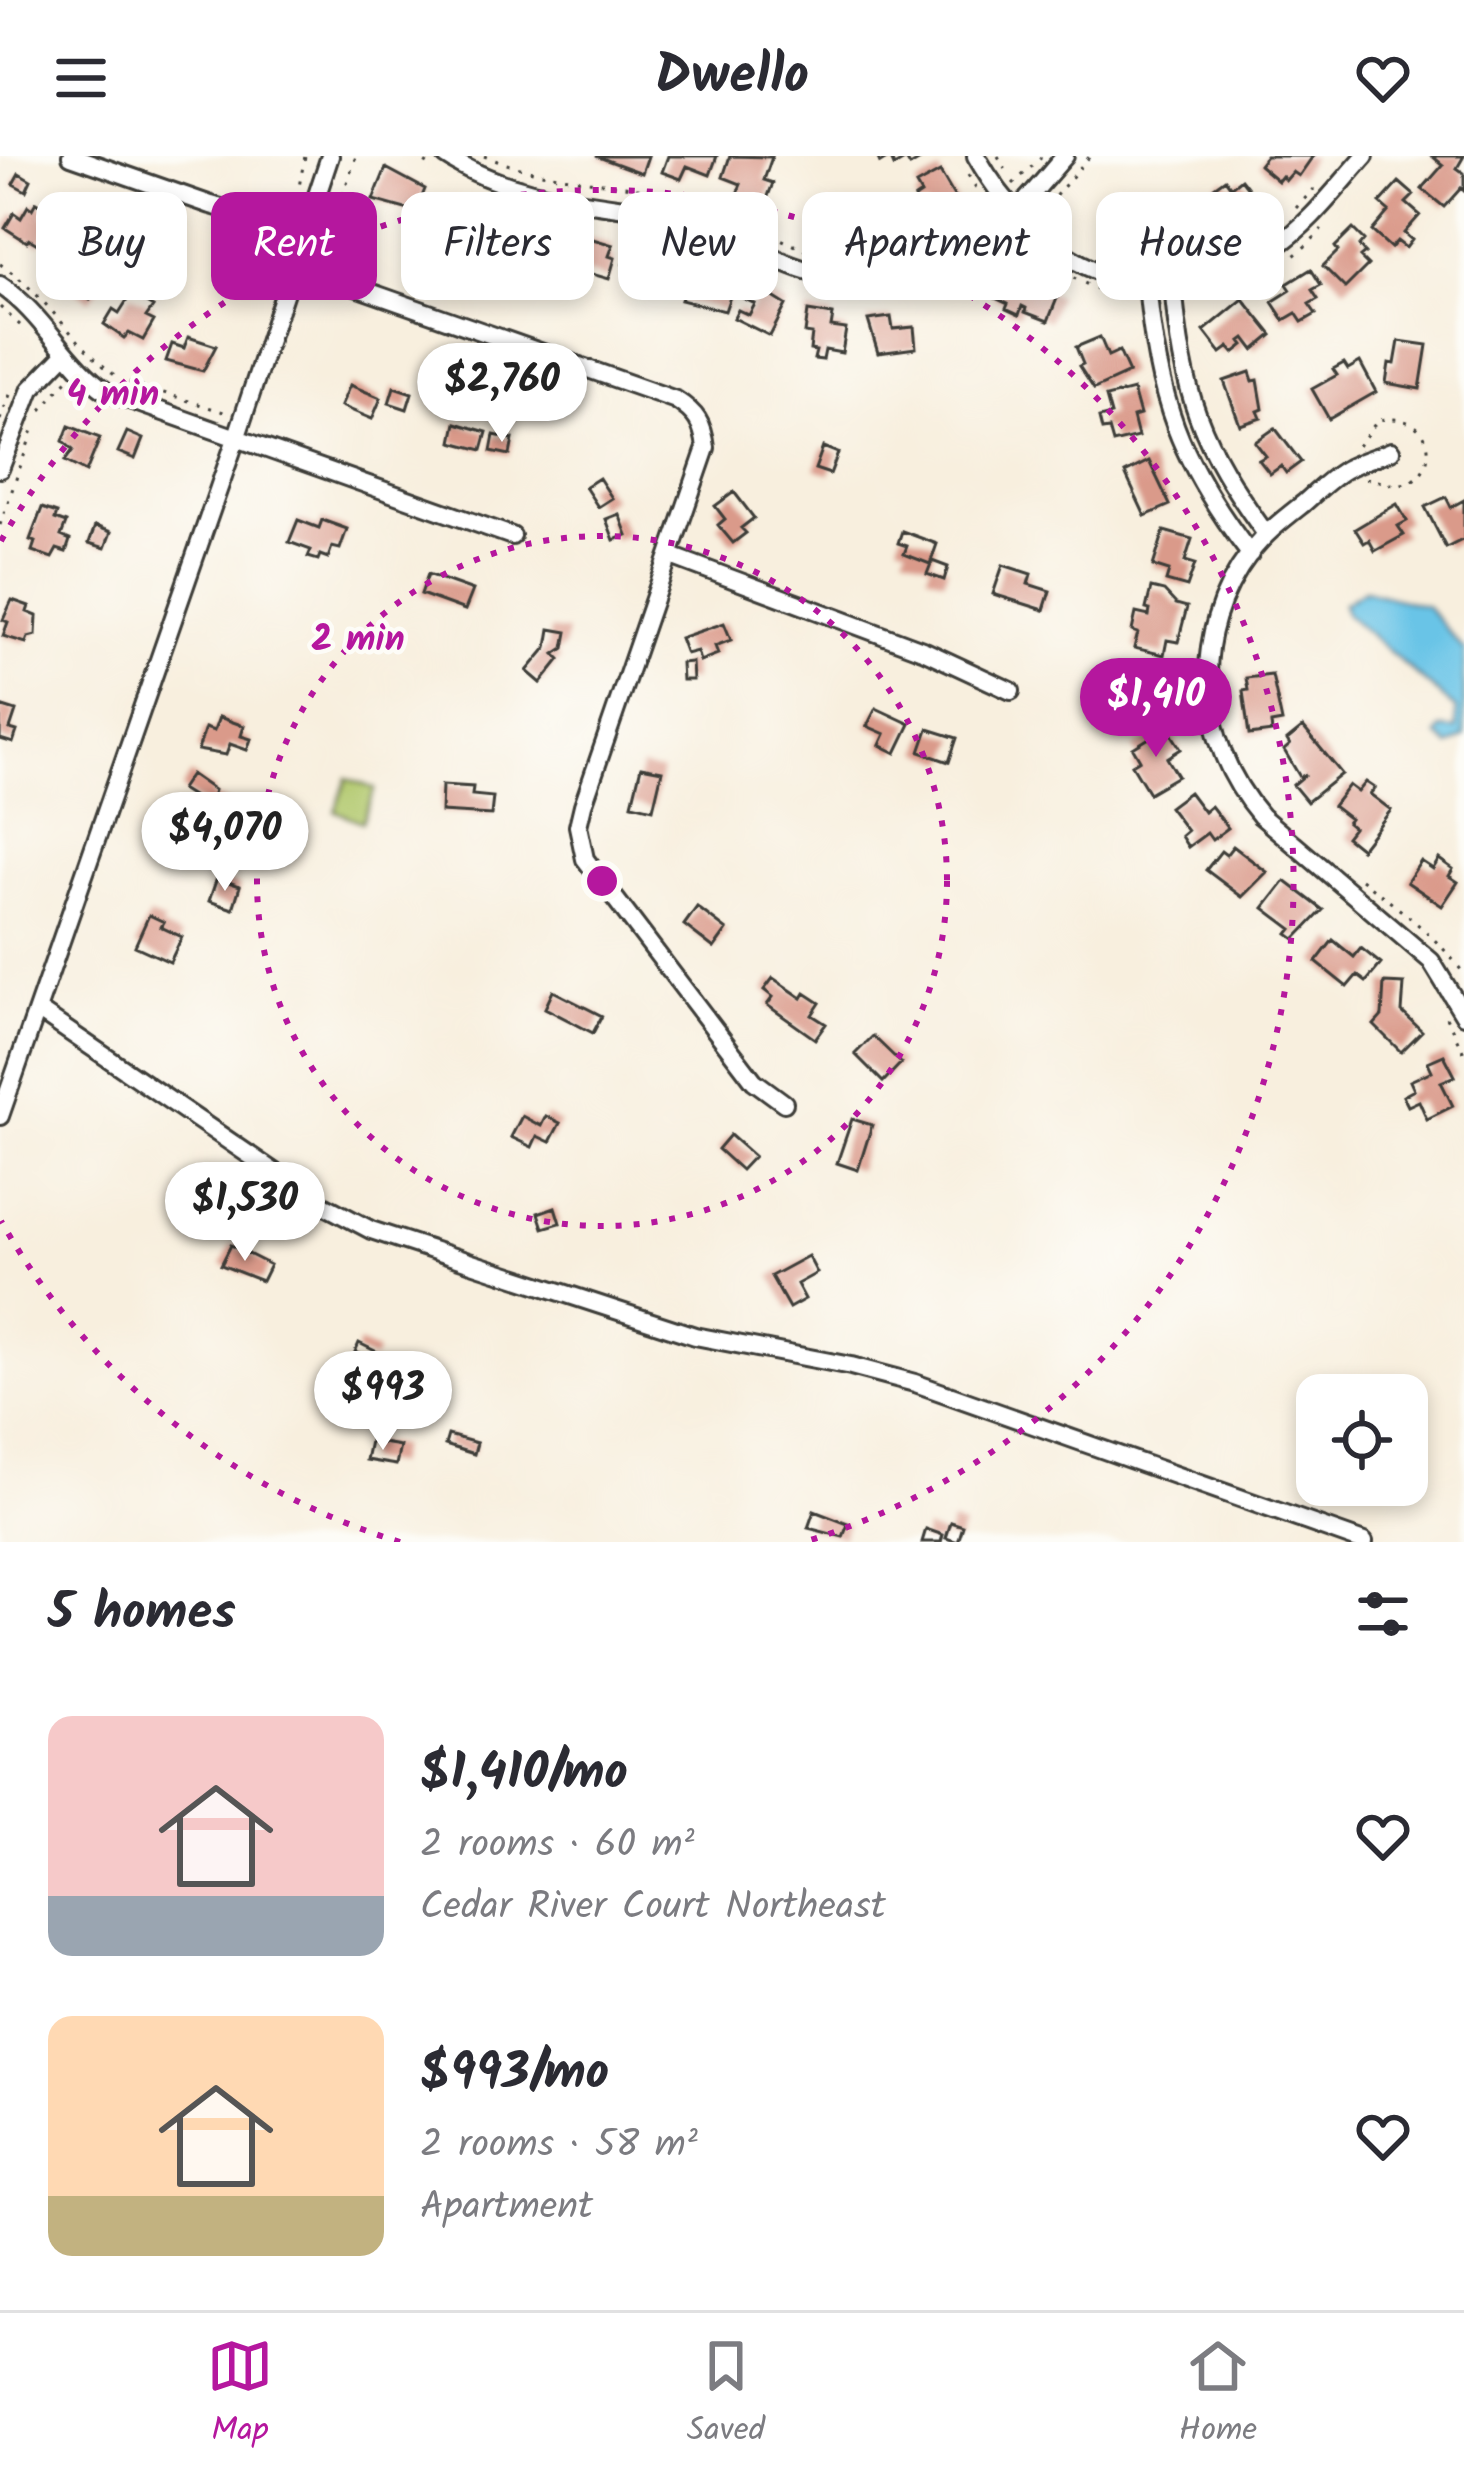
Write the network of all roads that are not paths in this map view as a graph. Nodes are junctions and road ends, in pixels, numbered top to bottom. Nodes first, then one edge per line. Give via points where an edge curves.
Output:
1 (71, 156) edge
2 (330, 156) edge
3 (446, 156) edge
4 (1065, 156) edge
5 (1365, 156) edge
6 (971, 164) edge
7 (313, 192) edge
8 (995, 192) edge
9 (1033, 192) edge
10 (211, 206) edge
11 (1284, 240) edge
12 (802, 270) edge
13 (0, 285) edge
14 (377, 295) edge
15 (282, 300) edge
16 (1143, 300) edge
17 (1175, 300) edge
18 (66, 353) junction
19 (237, 436) junction
20 (1391, 451) dead end
21 (0, 469) edge
22 (1266, 534) junction
23 (512, 536) dead end
24 (1250, 554) junction
25 (670, 556) junction
26 (1011, 691) dead end
27 (39, 1011) junction
28 (1464, 1015) edge
29 (784, 1103) dead end
30 (0, 1116) edge
31 (1324, 1537) edge
32 (1364, 1542) edge

1 - 10 street
2 - 7 street
3 - 12 street via 518,191 704,221
4 - 9 street
5 - 11 street
6 - 8 street
13 - 18 street
14 - 25 street via 693,411 706,448
15 - 19 street
16 - 24 street via 1172,424 1215,509
17 - 22 street via 1196,414
18 - 19 street via 107,392
18 - 21 street via 31,389
19 - 23 street
19 - 27 street
20 - 22 street via 1345,469
22 - 24 street
24 - 28 street via 1208,649 1220,754 1261,817 1431,961
25 - 26 street
25 - 29 street via 583,805 580,844 754,1081
27 - 30 street
27 - 31 street via 371,1230 695,1336 915,1383
31 - 32 street

